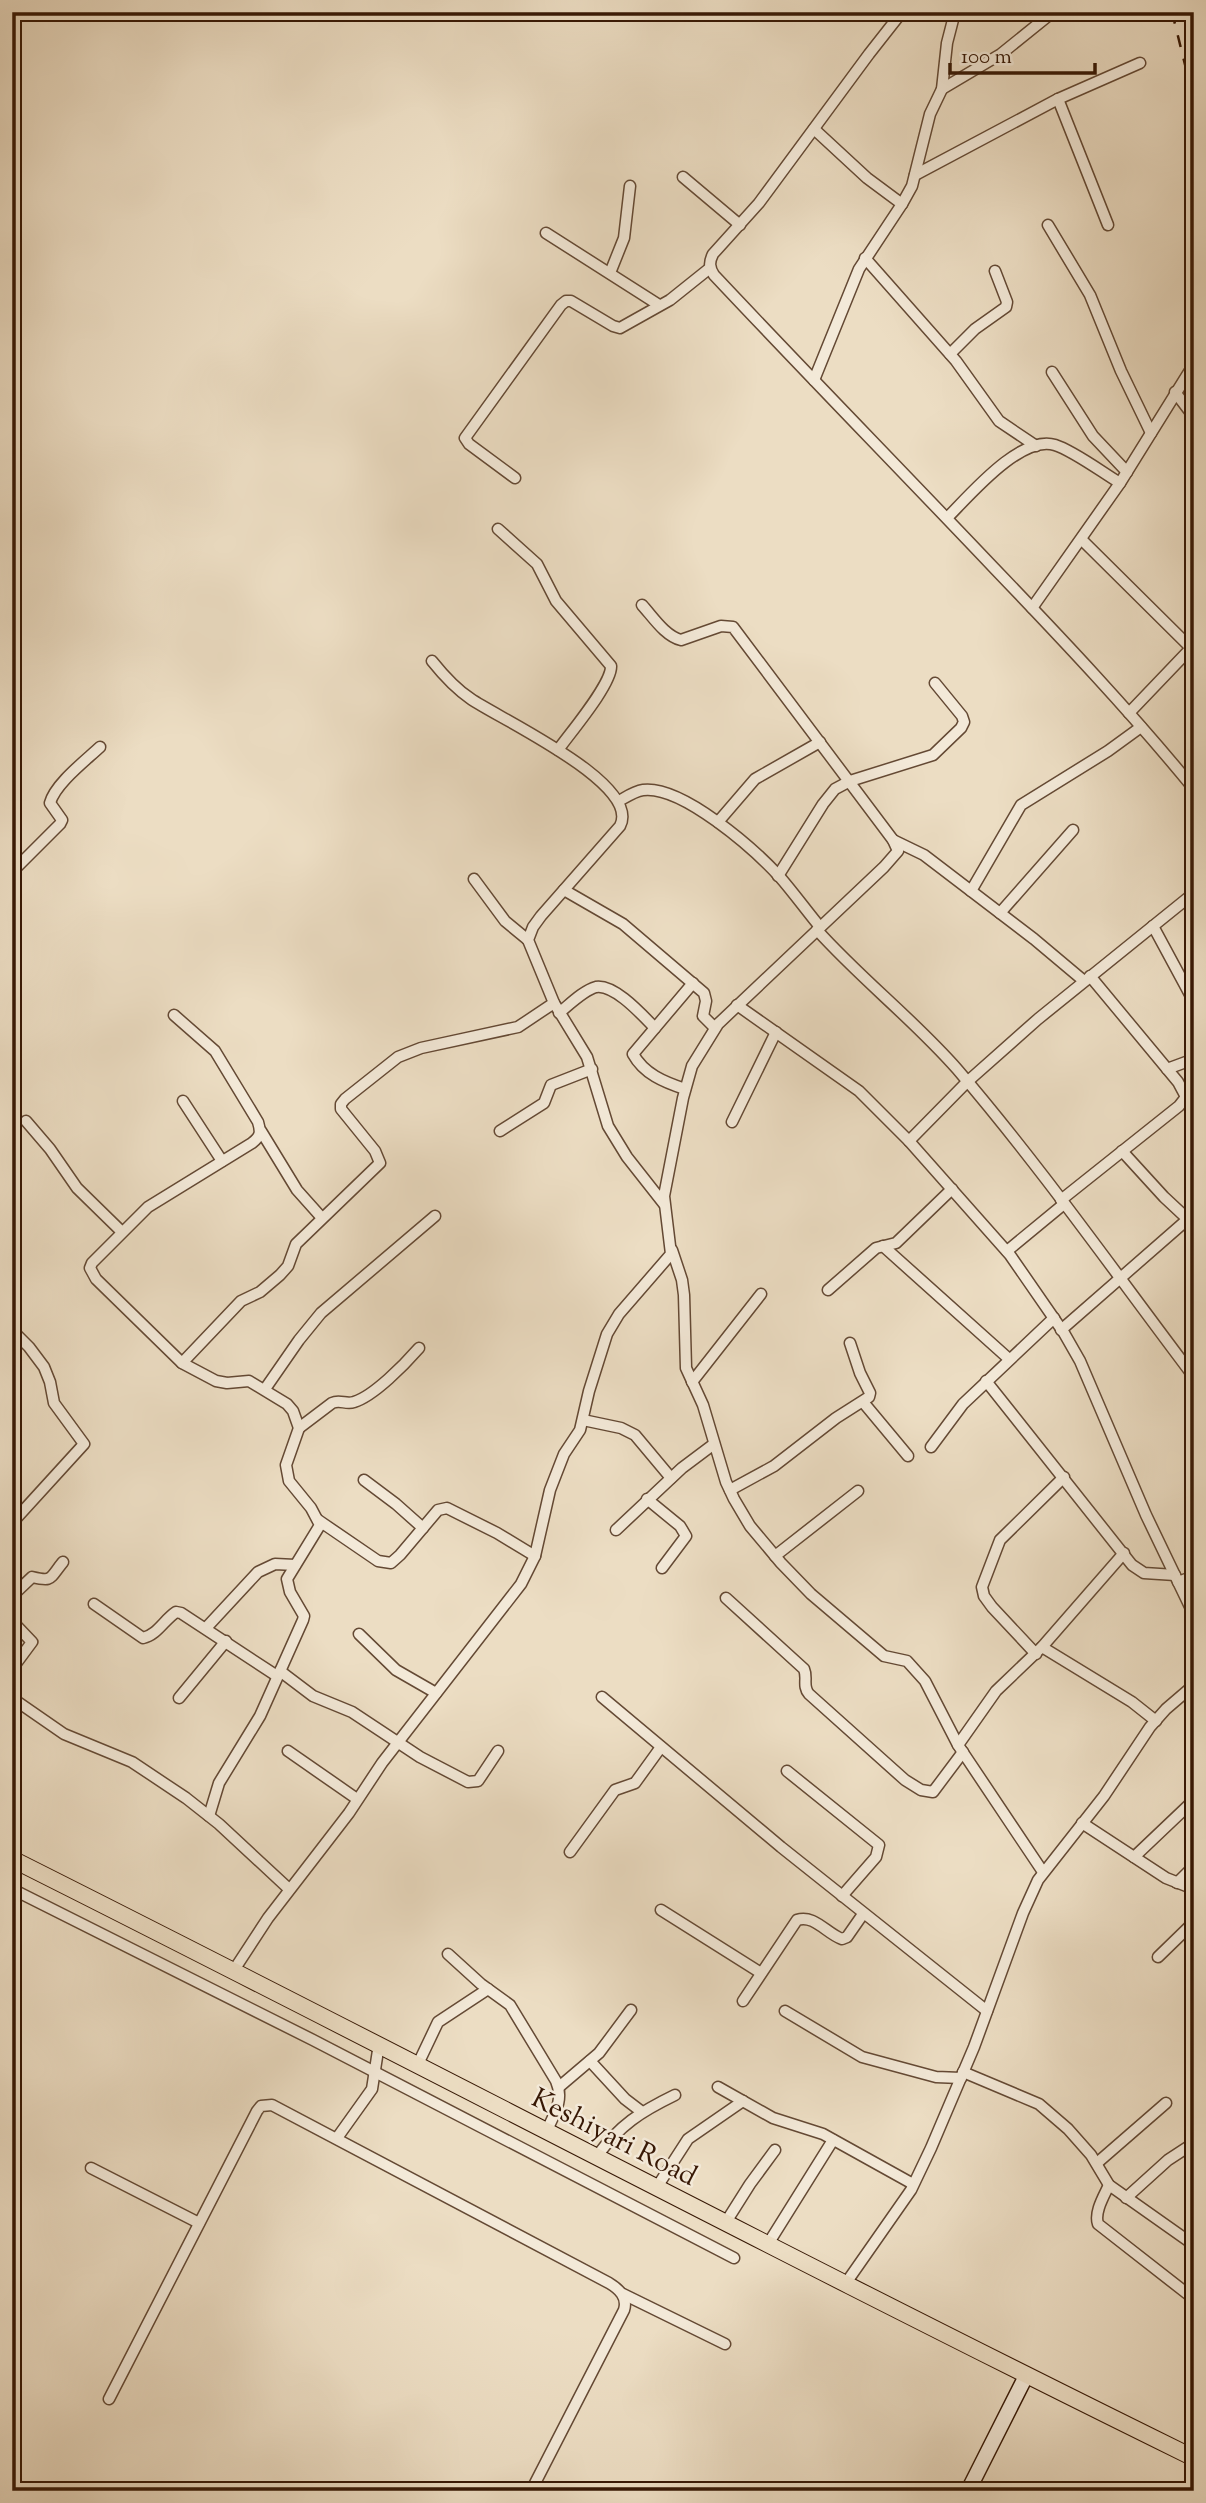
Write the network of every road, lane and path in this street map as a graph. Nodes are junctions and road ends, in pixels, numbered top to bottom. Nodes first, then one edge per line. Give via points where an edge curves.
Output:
1 (902, 12) edge
2 (955, 12) edge
3 (1053, 12) edge
4 (1140, 63) dead end
5 (942, 89) junction
6 (1058, 99) junction
7 (814, 130) junction
8 (915, 175) junction
9 (683, 177) dead end
10 (630, 186) dead end
11 (902, 205) junction
12 (740, 225) junction
13 (1048, 225) dead end
14 (1108, 225) dead end
15 (546, 233) dead end
16 (865, 258) junction
17 (710, 268) junction
18 (995, 271) dead end
19 (610, 273) junction
20 (659, 305) junction
21 (950, 354) junction
22 (1194, 364) edge
23 (1052, 372) dead end
24 (814, 380) junction
25 (1175, 393) junction
26 (1194, 417) edge
27 (1151, 433) junction
28 (1037, 446) junction
29 (1127, 472) junction
30 (515, 478) dead end
31 (1121, 483) junction
32 (947, 518) junction
33 (498, 529) dead end
34 (1082, 540) junction
35 (642, 605) dead end
36 (1032, 608) junction
37 (1192, 646) edge
38 (432, 662) dead end
39 (935, 683) dead end
40 (1129, 713) junction
41 (1141, 727) junction
42 (820, 742) junction
43 (100, 747) dead end
44 (558, 750) junction
45 (850, 781) junction
46 (1194, 789) edge
47 (619, 802) junction
48 (718, 822) junction
49 (1073, 830) dead end
50 (893, 840) junction
51 (12, 872) edge
52 (778, 876) junction
53 (474, 879) dead end
54 (564, 890) junction
55 (971, 891) junction
56 (1194, 893) edge
57 (1000, 913) junction
58 (1153, 926) junction
59 (818, 928) junction
60 (528, 940) junction
61 (1087, 979) junction
62 (693, 983) junction
63 (1194, 1002) edge
64 (737, 1005) junction
65 (556, 1008) junction
66 (174, 1015) dead end
67 (655, 1028) junction
68 (715, 1028) junction
69 (776, 1032) junction
70 (1194, 1059) edge
71 (592, 1069) junction
72 (1167, 1069) junction
73 (967, 1082) junction
74 (685, 1089) junction
75 (183, 1101) dead end
76 (26, 1121) dead end
77 (732, 1122) dead end
78 (261, 1131) junction
79 (500, 1132) dead end
80 (909, 1142) junction
81 (1122, 1151) junction
82 (222, 1161) junction
83 (952, 1189) junction
84 (1063, 1202) junction
85 (664, 1204) junction
86 (435, 1216) dead end
87 (322, 1218) junction
88 (1191, 1222) edge
89 (122, 1232) junction
90 (883, 1246) junction
91 (672, 1250) junction
92 (1007, 1251) junction
93 (1121, 1278) junction
94 (828, 1290) dead end
95 (761, 1294) dead end
96 (1054, 1318) junction
97 (12, 1330) edge
98 (1061, 1330) junction
99 (850, 1343) dead end
100 (419, 1348) dead end
101 (1009, 1359) junction
102 (182, 1363) junction
103 (1194, 1377) edge
104 (986, 1381) junction
105 (692, 1382) junction
106 (265, 1390) junction
107 (863, 1402) junction
108 (583, 1420) junction
109 (299, 1428) junction
110 (714, 1444) junction
111 (931, 1447) dead end
112 (908, 1456) dead end
113 (1064, 1477) junction
114 (670, 1478) junction
115 (364, 1480) dead end
116 (730, 1490) junction
117 (858, 1491) dead end
118 (647, 1499) junction
119 (318, 1520) junction
120 (12, 1523) edge
121 (423, 1528) junction
122 (616, 1530) dead end
123 (1124, 1553) junction
124 (535, 1556) junction
125 (775, 1556) junction
126 (63, 1562) dead end
127 (295, 1565) junction
128 (662, 1567) dead end
129 (1194, 1576) edge
130 (1176, 1579) junction
131 (12, 1596) edge
132 (726, 1598) dead end
133 (94, 1604) dead end
134 (1194, 1615) edge
135 (12, 1621) edge
136 (206, 1628) junction
137 (359, 1634) dead end
138 (226, 1641) junction
139 (1039, 1651) junction
140 (12, 1669) edge
141 (278, 1673) junction
142 (1194, 1685) edge
143 (436, 1693) junction
144 (602, 1697) dead end
145 (12, 1698) edge
146 (179, 1698) dead end
147 (1156, 1721) junction
148 (398, 1742) junction
149 (662, 1747) junction
150 (961, 1748) junction
151 (288, 1751) dead end
152 (498, 1751) dead end
153 (787, 1771) dead end
154 (358, 1799) junction
155 (1194, 1800) edge
156 (209, 1816) junction
157 (1082, 1823) junction
158 (570, 1852) dead end
159 (1134, 1857) junction
160 (12, 1859) edge
161 (1194, 1866) edge
162 (1043, 1872) junction
163 (1177, 1883) junction
164 (12, 1889) edge
165 (289, 1889) junction
166 (1194, 1889) edge
167 (842, 1896) junction
168 (661, 1910) dead end
169 (863, 1914) junction
170 (1194, 1922) edge
171 (447, 1954) dead end
172 (1158, 1957) dead end
173 (234, 1970) junction
174 (761, 1973) junction
175 (488, 1989) junction
176 (743, 2001) dead end
177 (631, 2010) dead end
178 (785, 2011) dead end
179 (987, 2011) junction
180 (379, 2044) junction
181 (590, 2061) junction
182 (418, 2064) junction
183 (375, 2074) junction
184 (962, 2075) junction
185 (559, 2087) junction
186 (718, 2087) dead end
187 (675, 2095) dead end
188 (743, 2101) junction
189 (1166, 2103) dead end
190 (642, 2112) junction
191 (547, 2130) junction
192 (337, 2138) junction
193 (833, 2140) junction
194 (1194, 2143) edge
195 (775, 2150) dead end
196 (597, 2156) junction
197 (1097, 2163) junction
198 (91, 2168) dead end
199 (914, 2184) junction
200 (1109, 2185) junction
201 (657, 2187) junction
202 (1126, 2198) junction
203 (726, 2222) junction
204 (199, 2223) junction
205 (768, 2244) junction
206 (1194, 2245) edge
207 (734, 2258) dead end
208 (846, 2283) junction
209 (622, 2294) junction
210 (1194, 2300) edge
211 (725, 2344) dead end
212 (1026, 2376) junction
213 (109, 2399) dead end
214 (1194, 2458) edge
215 (531, 2491) edge
216 (968, 2491) edge

1 - 7 street
2 - 5 street
3 - 5 street via 1000,54
4 - 6 street
5 - 8 street via 930,114
6 - 8 street
6 - 14 street
7 - 11 street
7 - 12 street
8 - 11 street
9 - 12 street
10 - 19 street via 624,238
11 - 16 street
12 - 17 street via 713,254
13 - 27 street via 1090,295
15 - 19 street
16 - 21 street
16 - 24 street
17 - 20 street
17 - 24 street
18 - 21 street via 1006,306
19 - 20 street
20 - 30 street via 620,328 571,301 561,305 464,438
21 - 28 street via 999,421
22 - 25 street
23 - 29 street via 1093,436
24 - 32 street
25 - 26 street
25 - 27 street
27 - 29 street
28 - 31 street via 1059,446
28 - 32 street via 998,468
29 - 31 street
31 - 34 street
32 - 36 street
33 - 44 street via 537,564 556,601 611,666 599,694
34 - 36 street
34 - 37 street
35 - 42 street via 674,639 733,627
36 - 40 street
37 - 40 street
38 - 44 street via 472,699
39 - 45 street via 962,716 961,727 933,755
40 - 41 street
41 - 46 street
41 - 55 street via 1021,805
42 - 45 street
42 - 48 street via 755,779
43 - 51 street via 51,799 60,824
44 - 47 street
45 - 50 street
45 - 52 street via 830,794
47 - 48 street via 642,790 660,792 684,800
47 - 54 street via 623,813 620,827
48 - 52 street
49 - 57 street
50 - 55 street via 917,850
50 - 59 street via 895,856
52 - 59 street
53 - 60 street via 505,922
54 - 60 street via 533,927
54 - 62 street via 623,924
55 - 57 street
56 - 58 street
57 - 61 street
58 - 61 street
58 - 63 street
59 - 64 street
59 - 73 street
60 - 65 street
61 - 72 street
61 - 73 street
62 - 67 street
62 - 68 street via 706,996 703,1016
64 - 68 street
64 - 69 street
65 - 67 street via 602,988 620,997
65 - 71 street
65 - 87 street via 518,1027 398,1057 341,1104 344,1115 380,1163
66 - 78 street via 215,1051
67 - 74 street via 634,1056 657,1078
68 - 74 street via 692,1066
69 - 77 street
69 - 80 street via 848,1082
70 - 72 street
71 - 79 street via 551,1085 544,1103
71 - 85 street via 615,1140
72 - 81 street via 1186,1097
73 - 80 street
73 - 84 street
74 - 85 street
75 - 82 street
76 - 89 street via 76,1188
78 - 82 street via 252,1143
78 - 87 street via 297,1190
80 - 83 street
81 - 84 street
81 - 88 street
82 - 89 street via 160,1198
83 - 90 street via 897,1243
83 - 92 street
84 - 92 street
84 - 93 street
85 - 91 street
86 - 106 street via 321,1313
87 - 102 street via 296,1244 280,1275 241,1301
88 - 93 street
89 - 102 street via 92,1263 92,1273
90 - 94 street
90 - 101 street
91 - 105 street via 682,1280 684,1354
91 - 108 street via 607,1334
92 - 96 street
93 - 98 street
93 - 103 street
95 - 105 street
96 - 98 street
96 - 101 street
97 - 120 street via 44,1367 54,1403 84,1444
98 - 130 street via 1080,1361
99 - 107 street via 870,1393
100 - 109 street via 396,1374 360,1399 332,1403
101 - 104 street
102 - 106 street via 216,1381 249,1381
104 - 111 street via 957,1410
104 - 113 street
105 - 110 street
106 - 109 street via 287,1404
107 - 112 street
107 - 116 street via 774,1466
108 - 114 street via 635,1435
108 - 124 street via 550,1490
109 - 119 street via 287,1472
110 - 114 street
110 - 116 street
113 - 123 street
113 - 139 street via 1000,1540 982,1587 992,1607
114 - 118 street
115 - 121 street
116 - 125 street via 750,1526
117 - 125 street
118 - 122 street
118 - 128 street via 680,1526 685,1536
119 - 121 street via 384,1563 396,1560
119 - 127 street via 318,1531
121 - 124 street via 438,1510 452,1509
123 - 130 street via 1144,1573
123 - 139 street
124 - 143 street via 521,1584
125 - 150 street via 811,1594 884,1656 901,1658 916,1669
126 - 131 street via 49,1579 32,1577
127 - 136 street via 275,1564 258,1572
127 - 141 street via 288,1585 303,1620
129 - 130 street
130 - 134 street
132 - 150 street via 804,1669 809,1694 905,1780 933,1792
133 - 136 street via 143,1638 176,1612
135 - 140 street via 32,1642
136 - 138 street
137 - 143 street via 396,1670
138 - 141 street
138 - 146 street
139 - 147 street via 1132,1702
139 - 150 street via 996,1691
141 - 148 street
141 - 156 street via 260,1716 219,1783
142 - 147 street
143 - 148 street
144 - 149 street
145 - 156 street via 64,1734 132,1762
147 - 157 street
148 - 152 street via 468,1782 478,1781
148 - 154 street
149 - 158 street via 635,1783 615,1790
149 - 167 street
150 - 162 street
151 - 154 street
153 - 167 street via 879,1845 876,1857
154 - 165 street
155 - 159 street
156 - 165 street
157 - 159 street
157 - 162 street
159 - 163 street
160 - 173 main road, Keshiyari Road
161 - 163 street
162 - 179 street
163 - 166 street
164 - 183 street
165 - 173 street
167 - 169 street
168 - 174 street
169 - 174 street via 842,1939 810,1919 797,1920
169 - 179 street
170 - 172 street
171 - 175 street
173 - 180 main road, Keshiyari Road
174 - 176 street
175 - 182 street via 438,2022
175 - 185 street via 514,2010
177 - 181 street
178 - 184 street via 862,2057 936,2077
179 - 184 street
180 - 182 main road, Keshiyari Road
180 - 183 street
181 - 185 street
181 - 190 street
182 - 191 main road, Keshiyari Road
183 - 192 street via 372,2089
183 - 207 street
184 - 197 street via 1039,2104
184 - 199 street
185 - 191 street via 559,2105
186 - 188 street
187 - 190 street
188 - 193 street via 773,2118
188 - 201 street via 688,2139
189 - 197 street
190 - 196 street via 621,2127
191 - 196 main road, Keshiyari Road
192 - 204 street via 277,2106 261,2106
192 - 209 street
193 - 199 street
193 - 205 street
194 - 202 street
195 - 203 street
196 - 201 main road, Keshiyari Road
197 - 200 street
198 - 204 street
199 - 208 street
200 - 202 street
200 - 210 street via 1097,2213 1098,2224
201 - 203 main road, Keshiyari Road
202 - 206 street
203 - 205 main road, Keshiyari Road
204 - 213 street
205 - 208 main road, Keshiyari Road
208 - 212 main road, Keshiyari Road
209 - 211 street
209 - 215 street via 624,2309
212 - 214 main road, Keshiyari Road
212 - 216 street

